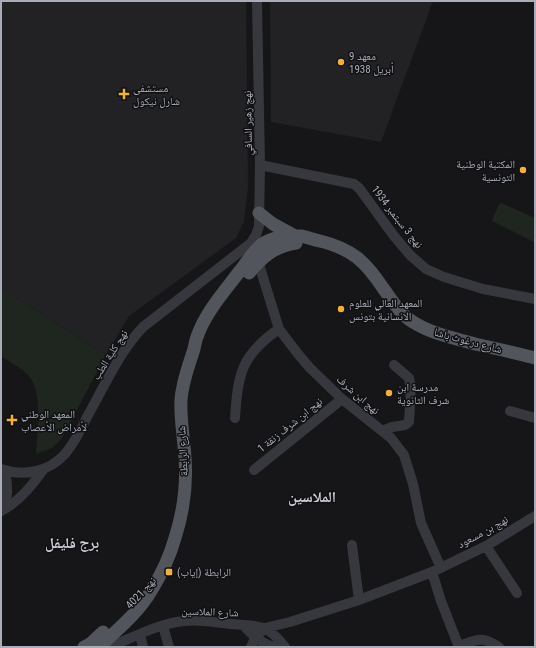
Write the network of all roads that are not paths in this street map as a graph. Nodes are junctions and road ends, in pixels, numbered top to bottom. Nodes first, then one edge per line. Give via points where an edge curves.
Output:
1 (257, 1) edge
2 (260, 165) junction
3 (259, 213) junction
4 (295, 236) junction
5 (316, 240) junction
6 (255, 252) junction
7 (535, 299) edge
8 (279, 329) junction
9 (535, 358) edge
10 (394, 365) dead end
11 (342, 399) junction
12 (510, 411) dead end
13 (235, 418) dead end
14 (535, 418) edge
15 (382, 431) junction
16 (3, 470) edge
17 (43, 470) junction
18 (254, 470) dead end
19 (1, 510) edge
20 (533, 519) edge
21 (352, 545) dead end
22 (486, 546) junction
23 (437, 570) junction
24 (160, 572) joint
25 (517, 593) dead end
26 (359, 600) junction
27 (290, 622) junction
28 (243, 625) junction
29 (163, 626) junction
30 (265, 628) junction
31 (140, 635) junction
32 (275, 636) junction
33 (253, 643) edge
34 (96, 646) edge
35 (268, 646) edge
36 (143, 647) edge
37 (168, 647) edge
38 (284, 647) edge
39 (459, 647) edge
40 (499, 647) edge

1 - 2 street, نهج زهير السافي
2 - 3 street, نهج زهير السافي
2 - 7 street, نهج 3 سبتمبر 1934 via 354,184 360,188 406,250 426,269 483,289
3 - 4 main road
3 - 6 street, نهج زهير السافي
4 - 5 main road, شارع درغوث باشا
4 - 6 main road, شارع درغوث باشا via 272,239
5 - 6 main road, شارع درغوث باشا via 288,244 267,254
5 - 9 main road, شارع درغوث باشا via 347,250 356,257 374,274 398,309 426,330
6 - 8 street, نهج ابن شرف
6 - 17 street, نهج كلية الطب via 143,327 135,335 76,439 65,454
6 - 24 main road, شارع الرابطة via 204,322 186,369 181,419 186,474 175,537
8 - 11 street, نهج ابن شرف via 310,368
8 - 13 street via 255,348 246,362 238,387
10 - 15 street via 409,378 409,422
11 - 15 street, نهج ابن شرف
11 - 18 street, نهج ابن شرف زنقة 1
12 - 14 street
15 - 23 street, نهج ابن شرف via 404,455 421,523
16 - 17 street, نهج كلية الطب via 17,473
16 - 19 street via 7,496
17 - 19 street via 29,489
20 - 22 street, نهج بن مسعود
21 - 26 street
22 - 23 street, نهج بن مسعود
22 - 25 street
23 - 26 street, شارع الملاسين
23 - 39 street, نهج ابن شرف via 441,601
24 - 34 main road, نهج 4021
26 - 27 street, شارع الملاسين
27 - 30 street, شارع الملاسين
27 - 32 street, شارع الملاسين
28 - 29 street, شارع الملاسين via 186,621
28 - 30 street, شارع الملاسين
28 - 33 street
29 - 31 street, شارع الملاسين
29 - 37 street
30 - 32 street, شارع الملاسين
30 - 33 street
31 - 34 street, شارع الملاسين
31 - 36 street
32 - 35 street, شارع الملاسين
32 - 38 street, شارع الملاسين
33 - 35 street
39 - 40 street via 482,639

